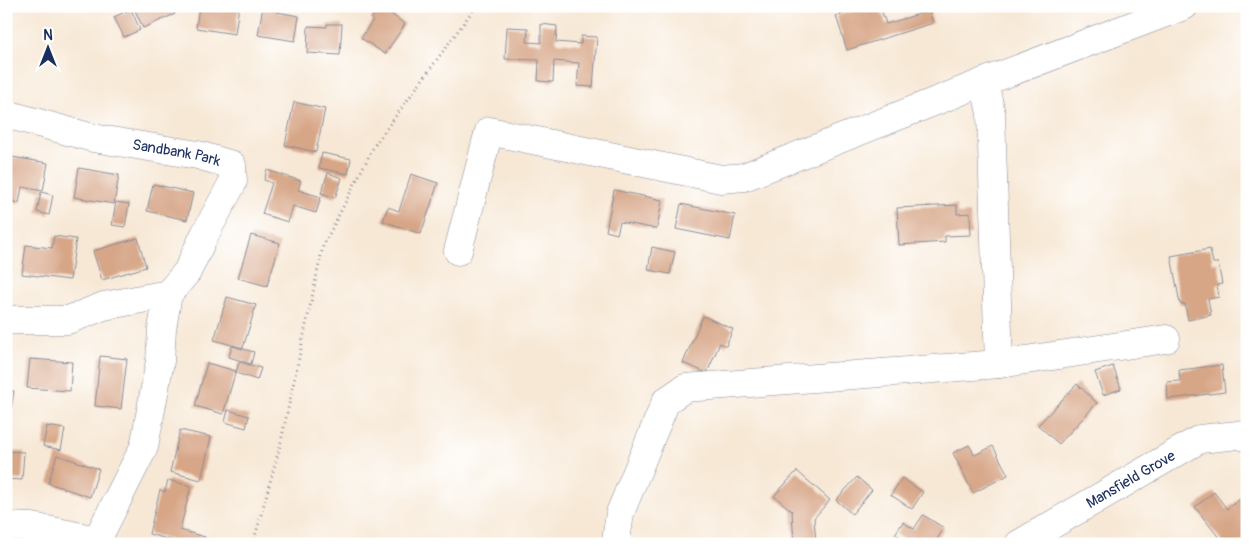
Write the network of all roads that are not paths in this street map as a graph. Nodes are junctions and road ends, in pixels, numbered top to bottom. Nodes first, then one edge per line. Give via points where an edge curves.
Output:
1 (1184, 6) edge
2 (984, 82) junction
3 (6, 114) edge
4 (458, 251) dead end
5 (168, 294) junction
6 (6, 320) edge
7 (1166, 339) dead end
8 (999, 364) junction
9 (1247, 437) edge
10 (6, 526) edge
11 (97, 542) edge
12 (618, 544) edge
13 (1019, 544) edge

1 - 2 street
2 - 4 street via 736,178 721,179 489,131
2 - 8 street via 991,113
3 - 5 street, Sandbank Park via 93,138 198,155 232,165 233,182 187,272
5 - 6 street via 104,306 68,320
5 - 11 street via 144,447
7 - 8 street
8 - 12 street via 685,388 666,401 620,513
9 - 13 street, Mansfield Grove via 1200,439
10 - 11 street via 32,527

